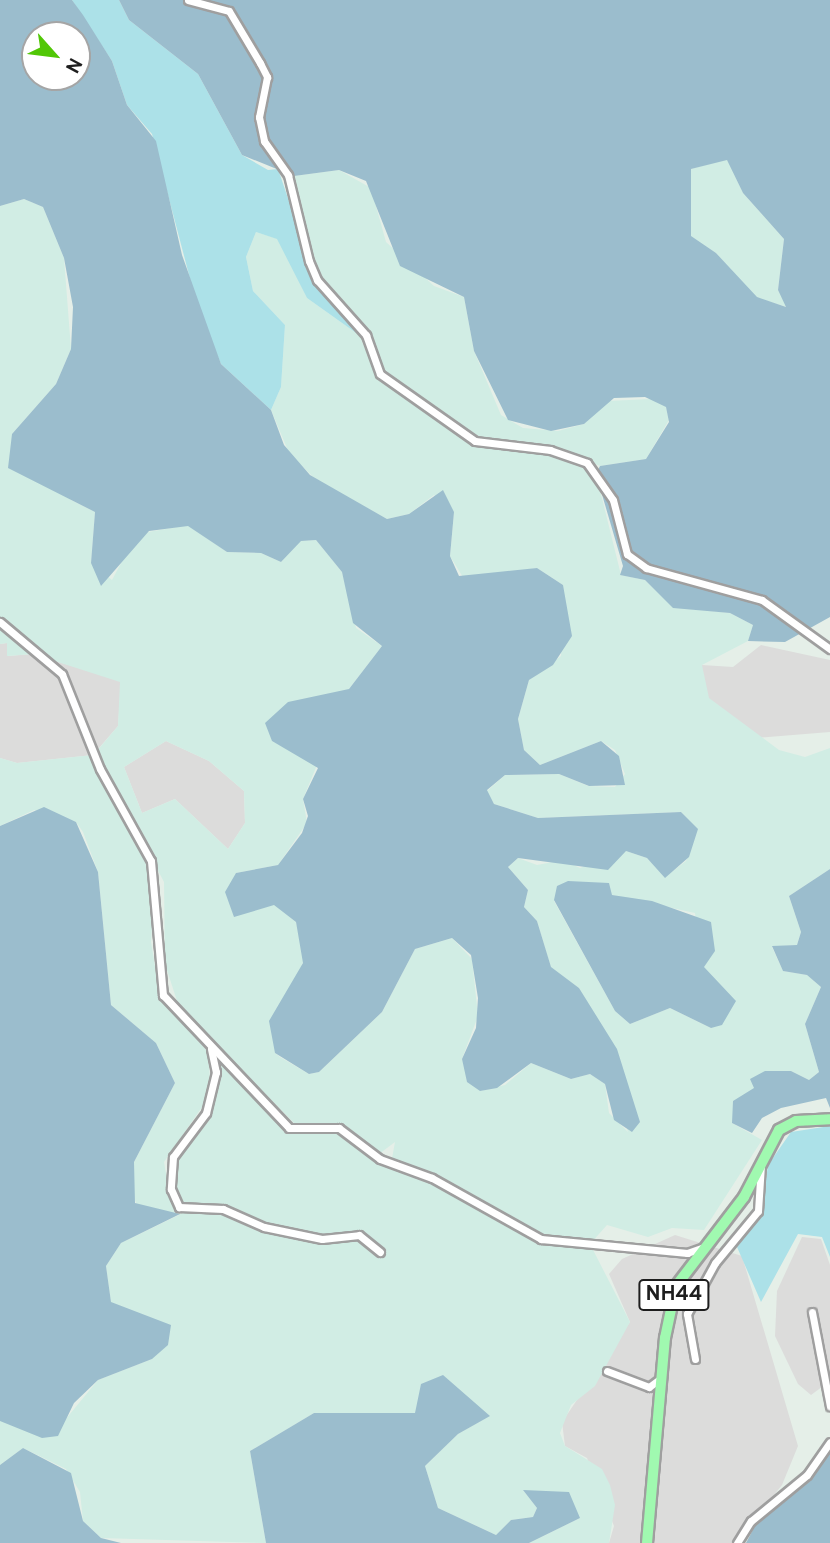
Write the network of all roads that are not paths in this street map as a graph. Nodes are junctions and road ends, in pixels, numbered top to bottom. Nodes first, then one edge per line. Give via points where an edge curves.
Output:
1 (188, 0) edge
2 (0, 622) edge
3 (830, 649) edge
4 (211, 1048) junction
5 (830, 1119) edge
6 (761, 1160) junction
7 (709, 1245) junction
8 (380, 1252) dead end
9 (812, 1312) dead end
10 (695, 1359) dead end
11 (607, 1371) dead end
12 (661, 1378) junction
13 (830, 1406) edge
14 (830, 1442) edge
15 (647, 1543) edge
16 (737, 1543) edge

1 - 3 street via 229,11 244,46 260,63 267,77 259,117 264,141 288,175 309,261 324,289 366,335 380,374 475,441 551,450 587,463 613,500 627,554 646,568 762,600
2 - 4 street via 62,674 100,769 151,861 163,995
4 - 7 street via 289,1128 339,1128 380,1159 432,1178 541,1240 687,1253
4 - 8 street via 216,1072 206,1113 173,1157 171,1189 179,1207 223,1209 264,1227 322,1239 359,1236
5 - 6 main road, NH44 via 787,1125
6 - 7 main road, NH44 via 744,1197
6 - 10 street via 758,1211 715,1263 687,1314
7 - 12 main road, NH44 via 676,1286
9 - 13 street
11 - 12 street via 649,1387
12 - 15 main road, NH44
14 - 16 street via 807,1475 751,1521

